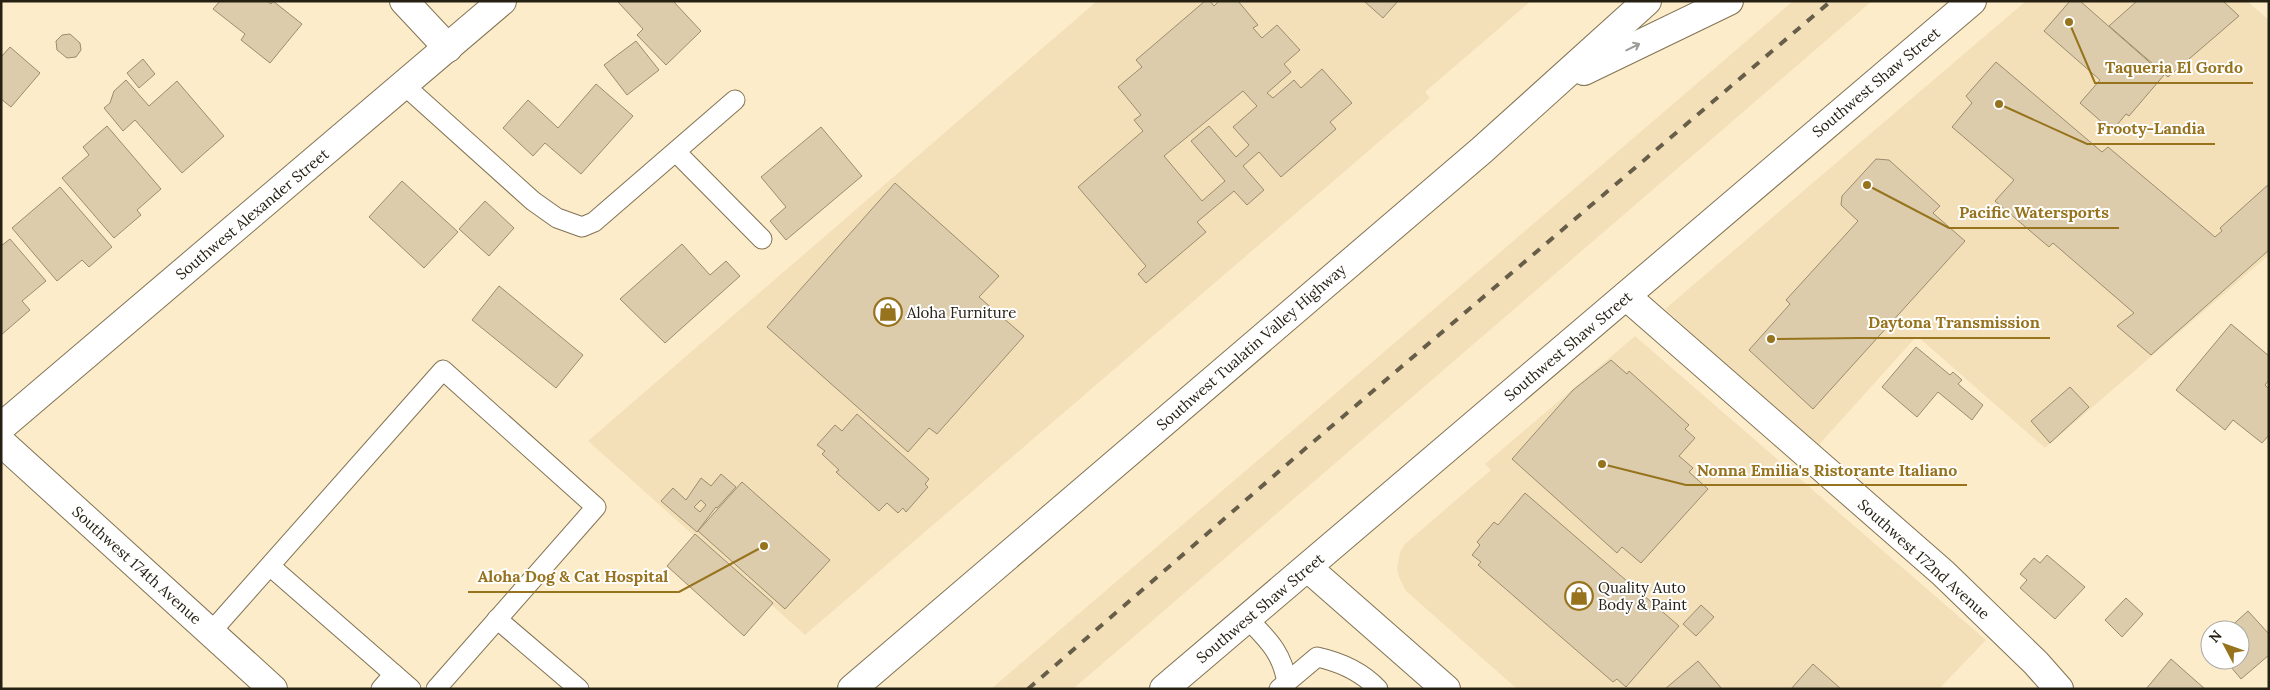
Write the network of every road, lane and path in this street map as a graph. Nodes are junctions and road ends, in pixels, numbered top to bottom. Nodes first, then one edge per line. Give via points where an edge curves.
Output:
1 (404, 1) edge
2 (502, 1) edge
3 (1647, 1) edge
4 (1729, 1) edge
5 (1972, 1) edge
6 (448, 48) junction
7 (1558, 84) junction
8 (404, 85) junction
9 (735, 100) dead end
10 (676, 152) junction
11 (762, 238) dead end
12 (1626, 296) junction
13 (1, 427) edge
14 (1, 442) edge
15 (270, 566) junction
16 (1308, 568) junction
17 (1248, 618) junction
18 (497, 619) junction
19 (211, 632) junction
20 (394, 674) junction
21 (1283, 686) edge
22 (273, 689) edge
23 (381, 689) edge
24 (411, 689) edge
25 (436, 689) edge
26 (579, 689) edge
27 (852, 689) edge
28 (1164, 689) edge
29 (1378, 689) edge
30 (1446, 689) edge
31 (2059, 689) edge

1 - 6 street
2 - 6 street, Southwest Alexander Street
3 - 7 street, Southwest Tualatin Valley Highway
7 -> 4 street
5 - 12 street, Southwest Shaw Street
6 - 8 street, Southwest Alexander Street
7 - 27 street, Southwest Tualatin Valley Highway
8 - 10 lane via 533,201 557,218 582,227 594,222
8 - 13 street, Southwest Alexander Street
9 - 10 lane
10 - 11 lane
12 - 16 street, Southwest Shaw Street
12 - 31 street, Southwest 172nd Avenue via 1943,573
14 - 19 street, Southwest 174th Avenue
15 - 18 lane via 443,370 596,507
15 - 19 lane
15 - 20 lane
16 - 17 street, Southwest Shaw Street
16 - 30 street
17 - 21 lane via 1279,655 1284,666
17 - 28 street, Southwest Shaw Street
18 - 25 lane
18 - 26 lane
19 - 22 street, Southwest 174th Avenue
20 - 23 lane
20 - 24 lane
21 - 29 lane via 1317,657 1352,669

